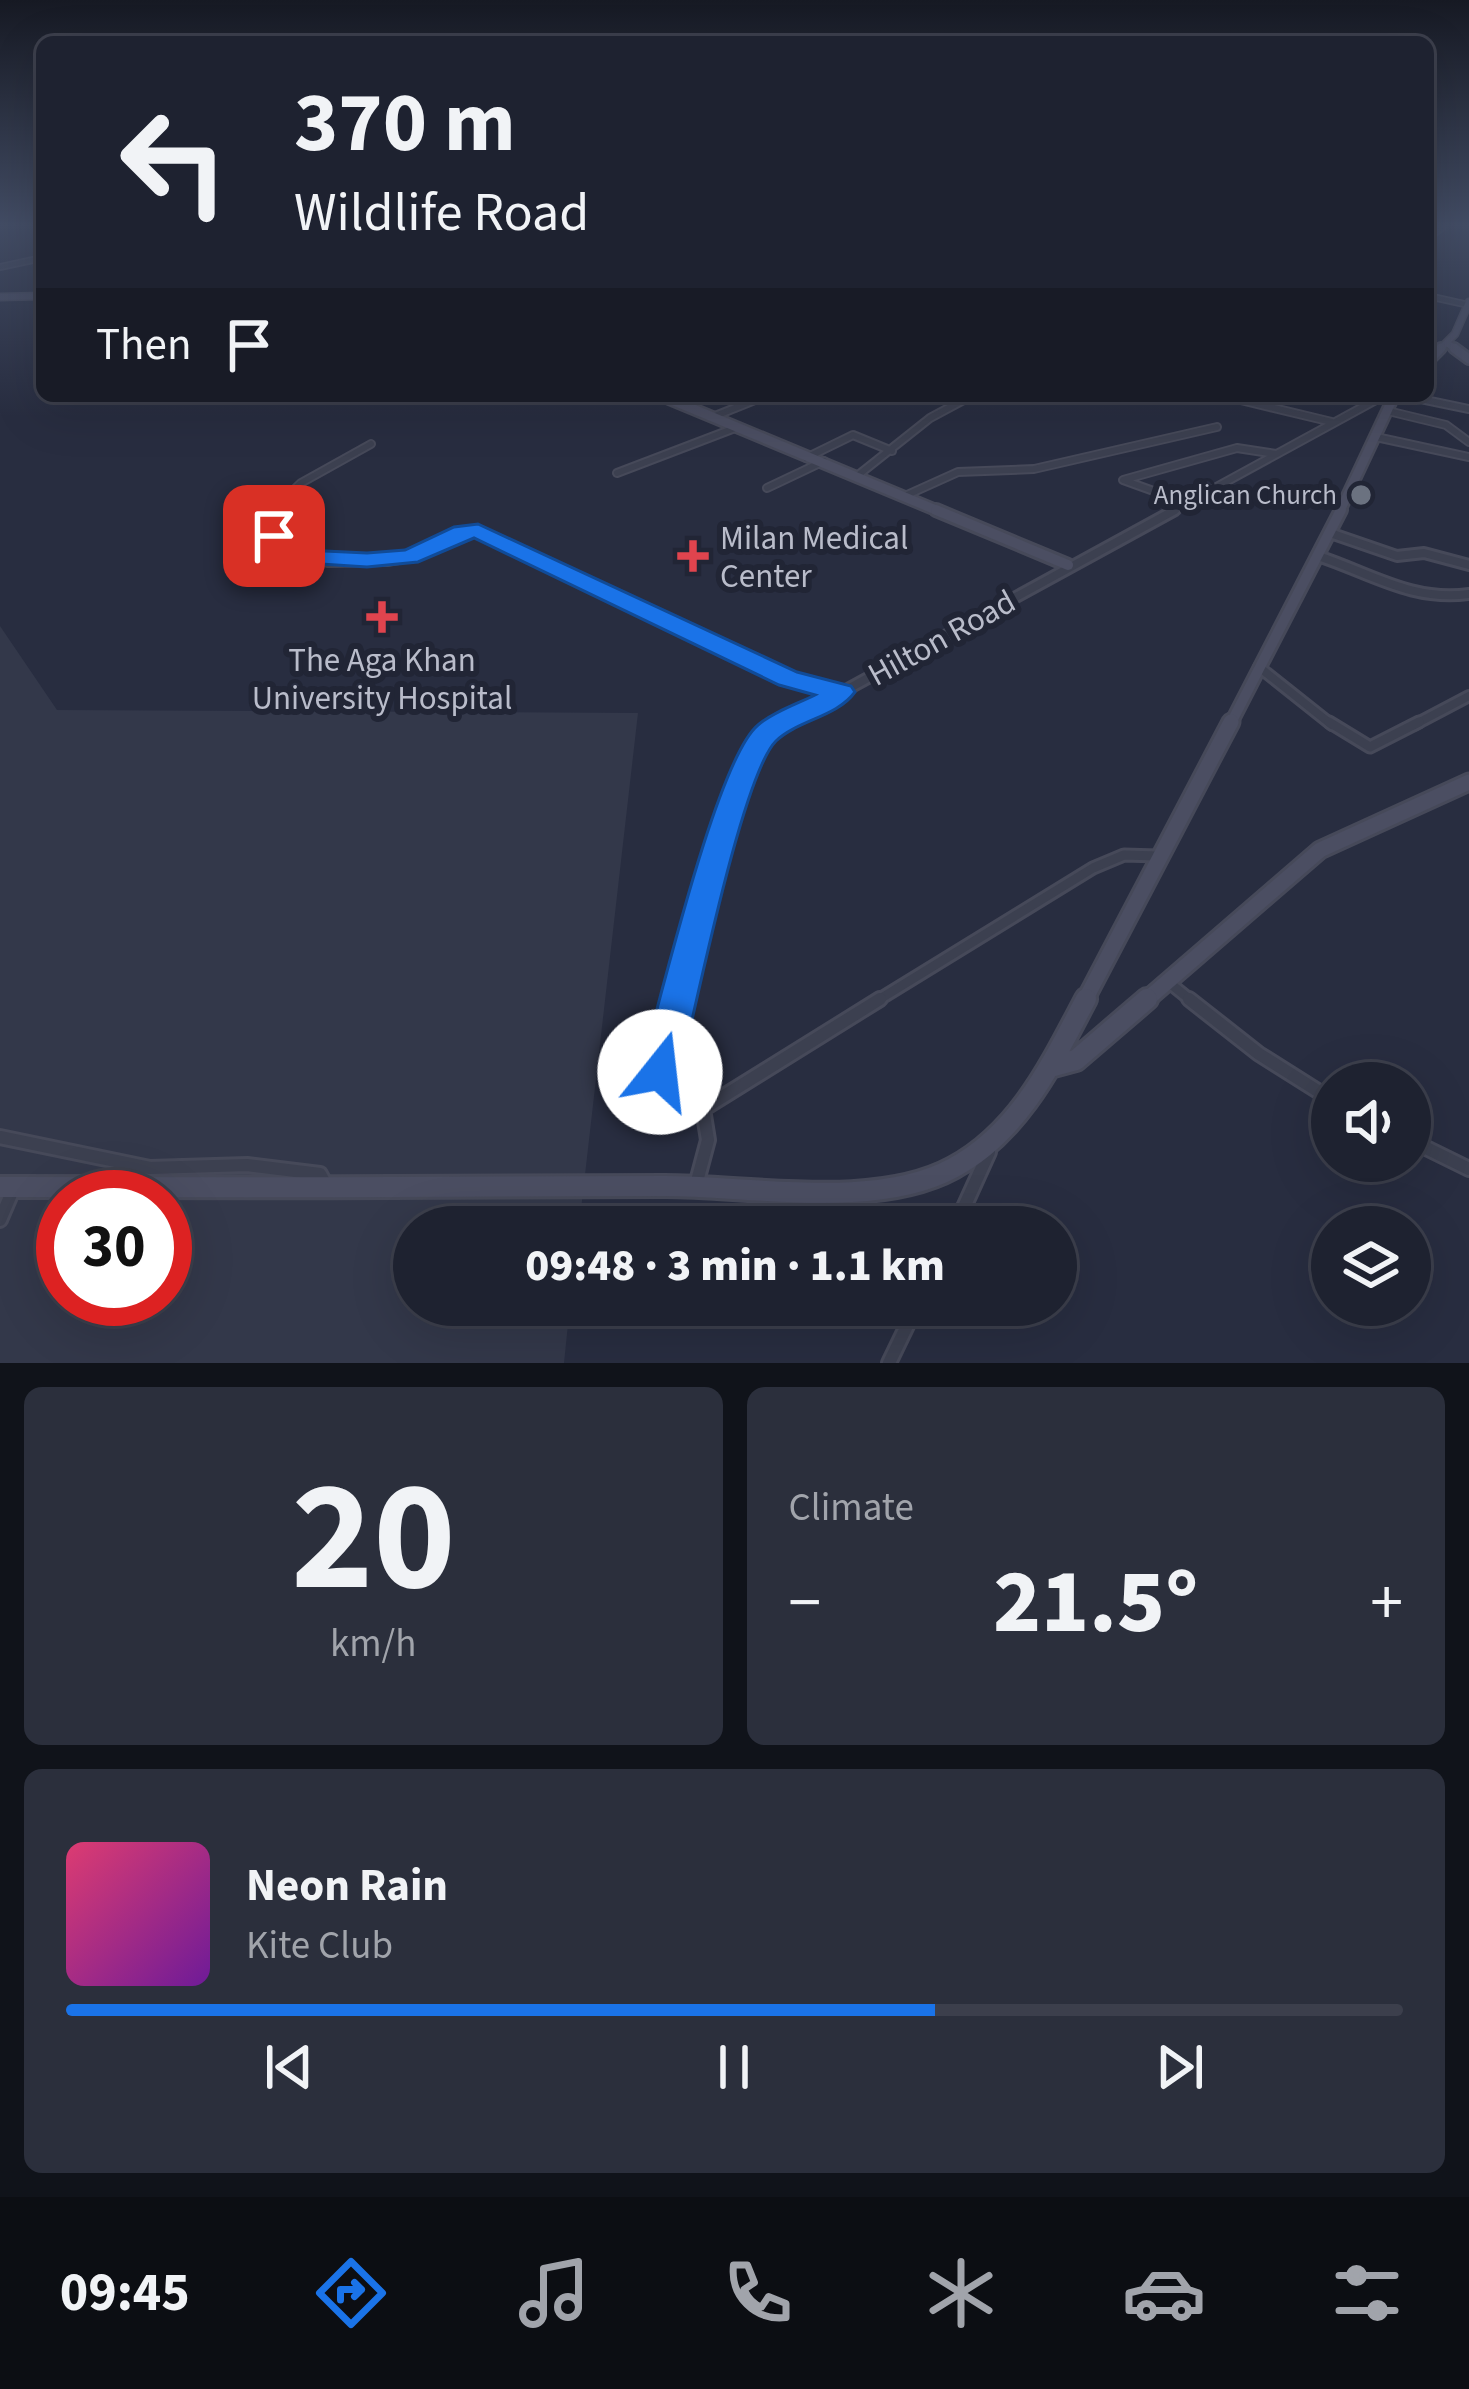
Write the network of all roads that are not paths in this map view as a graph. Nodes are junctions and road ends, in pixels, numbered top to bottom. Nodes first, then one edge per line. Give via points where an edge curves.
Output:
1 (36, 296) edge
2 (0, 297) edge
3 (1434, 297) edge
4 (1468, 304) edge
5 (1447, 343) junction
6 (1434, 355) edge
7 (1469, 359) edge
8 (678, 402) edge
9 (750, 402) edge
10 (959, 402) edge
11 (1248, 402) edge
12 (1386, 402) edge
13 (1388, 402) edge
14 (1390, 402) edge
15 (1434, 402) edge
16 (1469, 409) edge
17 (715, 416) junction
18 (1333, 423) junction
19 (736, 427) junction
20 (1216, 427) dead end
21 (1376, 437) junction
22 (1469, 442) edge
23 (371, 444) dead end
24 (892, 451) junction
25 (1276, 454) junction
26 (1469, 457) edge
27 (804, 459) junction
28 (826, 460) junction
29 (617, 473) dead end
30 (857, 476) junction
31 (767, 488) dead end
32 (907, 495) junction
33 (1186, 502) junction
34 (1330, 533) junction
35 (1317, 556) junction
36 (1068, 565) junction
37 (1469, 565) edge
38 (1469, 594) edge
39 (1258, 667) junction
40 (841, 692) junction
41 (1469, 696) edge
42 (1469, 782) edge
43 (1160, 856) junction
44 (1166, 980) junction
45 (1049, 1067) junction
46 (1311, 1087) edge
47 (703, 1109) junction
48 (0, 1138) edge
49 (994, 1140) junction
50 (1431, 1150) edge
51 (1469, 1169) edge
52 (8, 1186) edge
53 (695, 1186) junction
54 (327, 1189) junction
55 (964, 1206) edge
56 (0, 1220) edge
57 (907, 1326) edge
58 (889, 1363) edge

1 - 2 street
3 - 4 street
4 - 5 street
5 - 6 street
5 - 7 street
8 - 17 street
9 - 17 street
10 - 24 street
11 - 18 street
12 - 18 street, Hilton Road
13 - 21 street
14 - 22 street
15 - 16 street
17 - 19 street
18 - 25 street, Hilton Road
19 - 27 street
19 - 29 street
20 - 32 street via 1034,470 958,472
21 - 26 street
21 - 34 street
23 - 40 street via 274,506 268,515 287,552 312,560 410,557 478,531 788,678
24 - 27 street via 853,435
24 - 30 street
25 - 33 street, Hilton Road
25 - 33 street via 1237,448 1123,480
27 - 28 street
28 - 30 street
28 - 31 street
30 - 32 street
32 - 36 street
33 - 36 street, Hilton Road
34 - 35 street
34 - 37 street via 1397,556 1424,553
35 - 38 street via 1408,595
35 - 39 street
36 - 40 street, Hilton Road
39 - 41 street via 1370,747
39 - 43 street
40 - 47 street, Hilton Road via 760,741 722,837 656,1097 662,1112
42 - 44 street via 1320,850
43 - 45 street
43 - 47 street via 1124,853 1072,879
44 - 45 street via 1076,1060
44 - 46 street
45 - 49 street via 1022,1113
47 - 53 street via 708,1140
48 - 54 street via 150,1168 294,1167 320,1174
49 - 53 street via 912,1185
49 - 55 street
50 - 51 street
52 - 54 street
52 - 56 street
53 - 54 street
57 - 58 street

